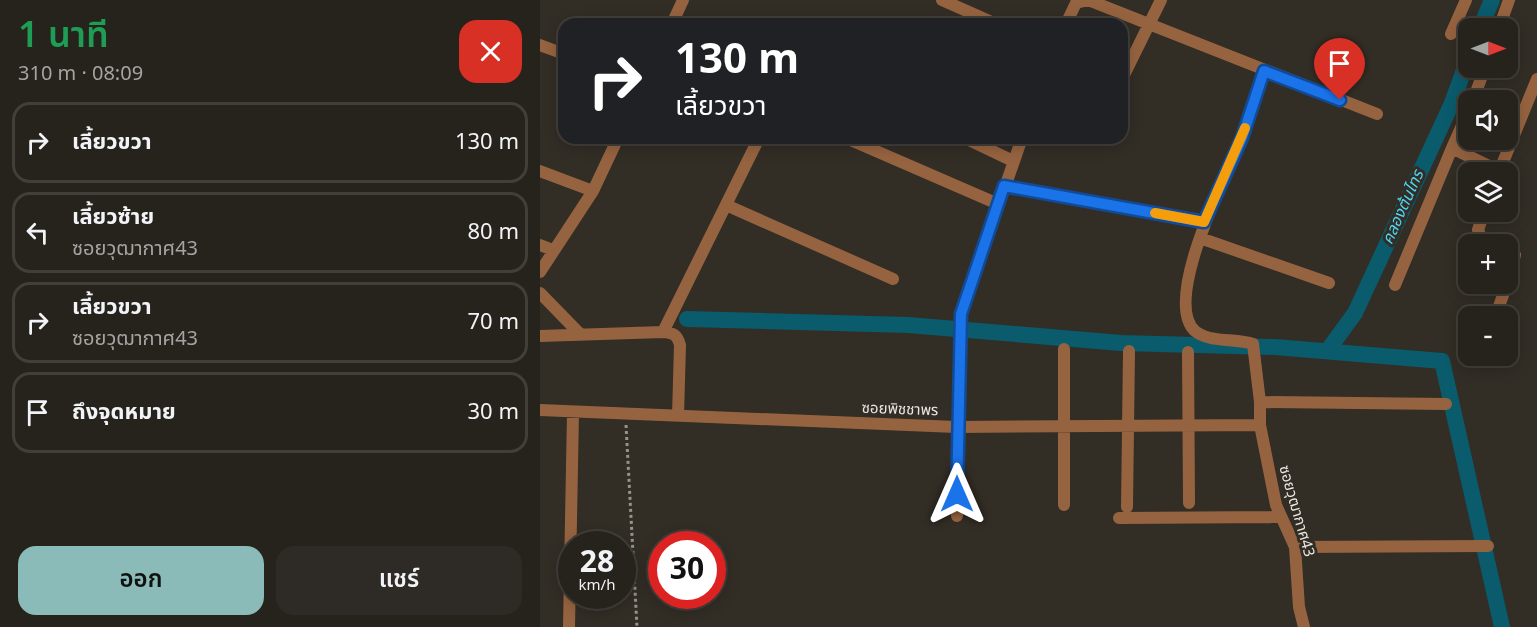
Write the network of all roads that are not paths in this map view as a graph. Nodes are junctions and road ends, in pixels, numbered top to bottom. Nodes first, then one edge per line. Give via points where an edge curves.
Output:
1 (683, 0) edge
2 (942, 0) edge
3 (1161, 0) edge
4 (1466, 0) edge
5 (1509, 0) edge
6 (675, 18) edge
7 (982, 18) edge
8 (1069, 18) edge
9 (1503, 18) edge
10 (1147, 26) junction
11 (1451, 34) dead end
12 (540, 45) edge
13 (558, 52) edge
14 (1128, 66) edge
15 (1264, 71) junction
16 (1537, 79) edge
17 (1377, 114) dead end
18 (1458, 134) edge
19 (615, 144) edge
20 (756, 144) edge
21 (860, 144) edge
22 (978, 144) edge
23 (1020, 144) edge
24 (1452, 148) junction
25 (1013, 161) junction
26 (1479, 162) edge
27 (1503, 162) edge
28 (540, 171) edge
29 (1004, 186) junction
30 (593, 191) junction
31 (998, 204) junction
32 (726, 205) junction
33 (1204, 222) junction
34 (1200, 238) junction
35 (540, 245) edge
36 (553, 250) junction
37 (540, 272) edge
38 (893, 279) dead end
39 (1329, 283) dead end
40 (1395, 285) dead end
41 (540, 293) edge
42 (663, 332) junction
43 (580, 334) junction
44 (540, 336) edge
45 (1064, 349) dead end
46 (1129, 351) dead end
47 (1188, 352) dead end
48 (1260, 402) junction
49 (1446, 404) dead end
50 (540, 411) edge
51 (573, 414) junction
52 (678, 416) junction
53 (1260, 425) junction
54 (1064, 426) junction
55 (1128, 426) junction
56 (1188, 426) junction
57 (956, 427) junction
58 (1188, 503) dead end
59 (1064, 505) dead end
60 (1127, 507) dead end
61 (957, 516) dead end
62 (1281, 517) junction
63 (1119, 518) dead end
64 (1488, 546) dead end
65 (1294, 547) junction
66 (569, 627) edge
67 (1304, 627) edge

1 - 6 street
2 - 7 street
3 - 10 street
4 - 11 street
5 - 9 street
8 - 10 street via 1076,3 1088,0
10 - 14 street
10 - 15 street
12 - 13 street
15 - 17 street
15 - 33 street, ซอยวุฒากาศ43 via 1242,138
16 - 27 street
18 - 24 street
19 - 30 street
20 - 32 street
21 - 31 street
22 - 25 street
23 - 25 street
24 - 26 street
24 - 40 street
25 - 29 street
28 - 30 street
29 - 31 street
29 - 33 street
30 - 36 street
31 - 57 street via 961,314
32 - 38 street
32 - 42 street
33 - 34 street, ซอยวุฒากาศ43
34 - 39 street
34 - 48 street, ซอยวุฒากาศ43 via 1185,308 1189,323 1204,336 1254,349
35 - 36 street
36 - 37 street
41 - 43 street
42 - 43 street
42 - 52 street via 678,337 680,345
43 - 44 street
45 - 54 street
46 - 55 street
47 - 56 street
48 - 49 street
48 - 53 street, ซอยวุฒากาศ43
50 - 51 street, ซอยพิชชาพร
51 - 52 street, ซอยพิชชาพร
51 - 66 street
52 - 57 street, ซอยพิชชาพร
53 - 56 street, ซอยพิชชาพร
53 - 62 street, ซอยวุฒากาศ43
54 - 55 street, ซอยพิชชาพร
54 - 57 street, ซอยพิชชาพร
54 - 59 street
55 - 56 street, ซอยพิชชาพร
55 - 60 street
56 - 58 street
57 - 61 street
62 - 63 street
62 - 65 street, ซอยวุฒากาศ43
64 - 65 street
65 - 67 street, ซอยวุฒากาศ43

